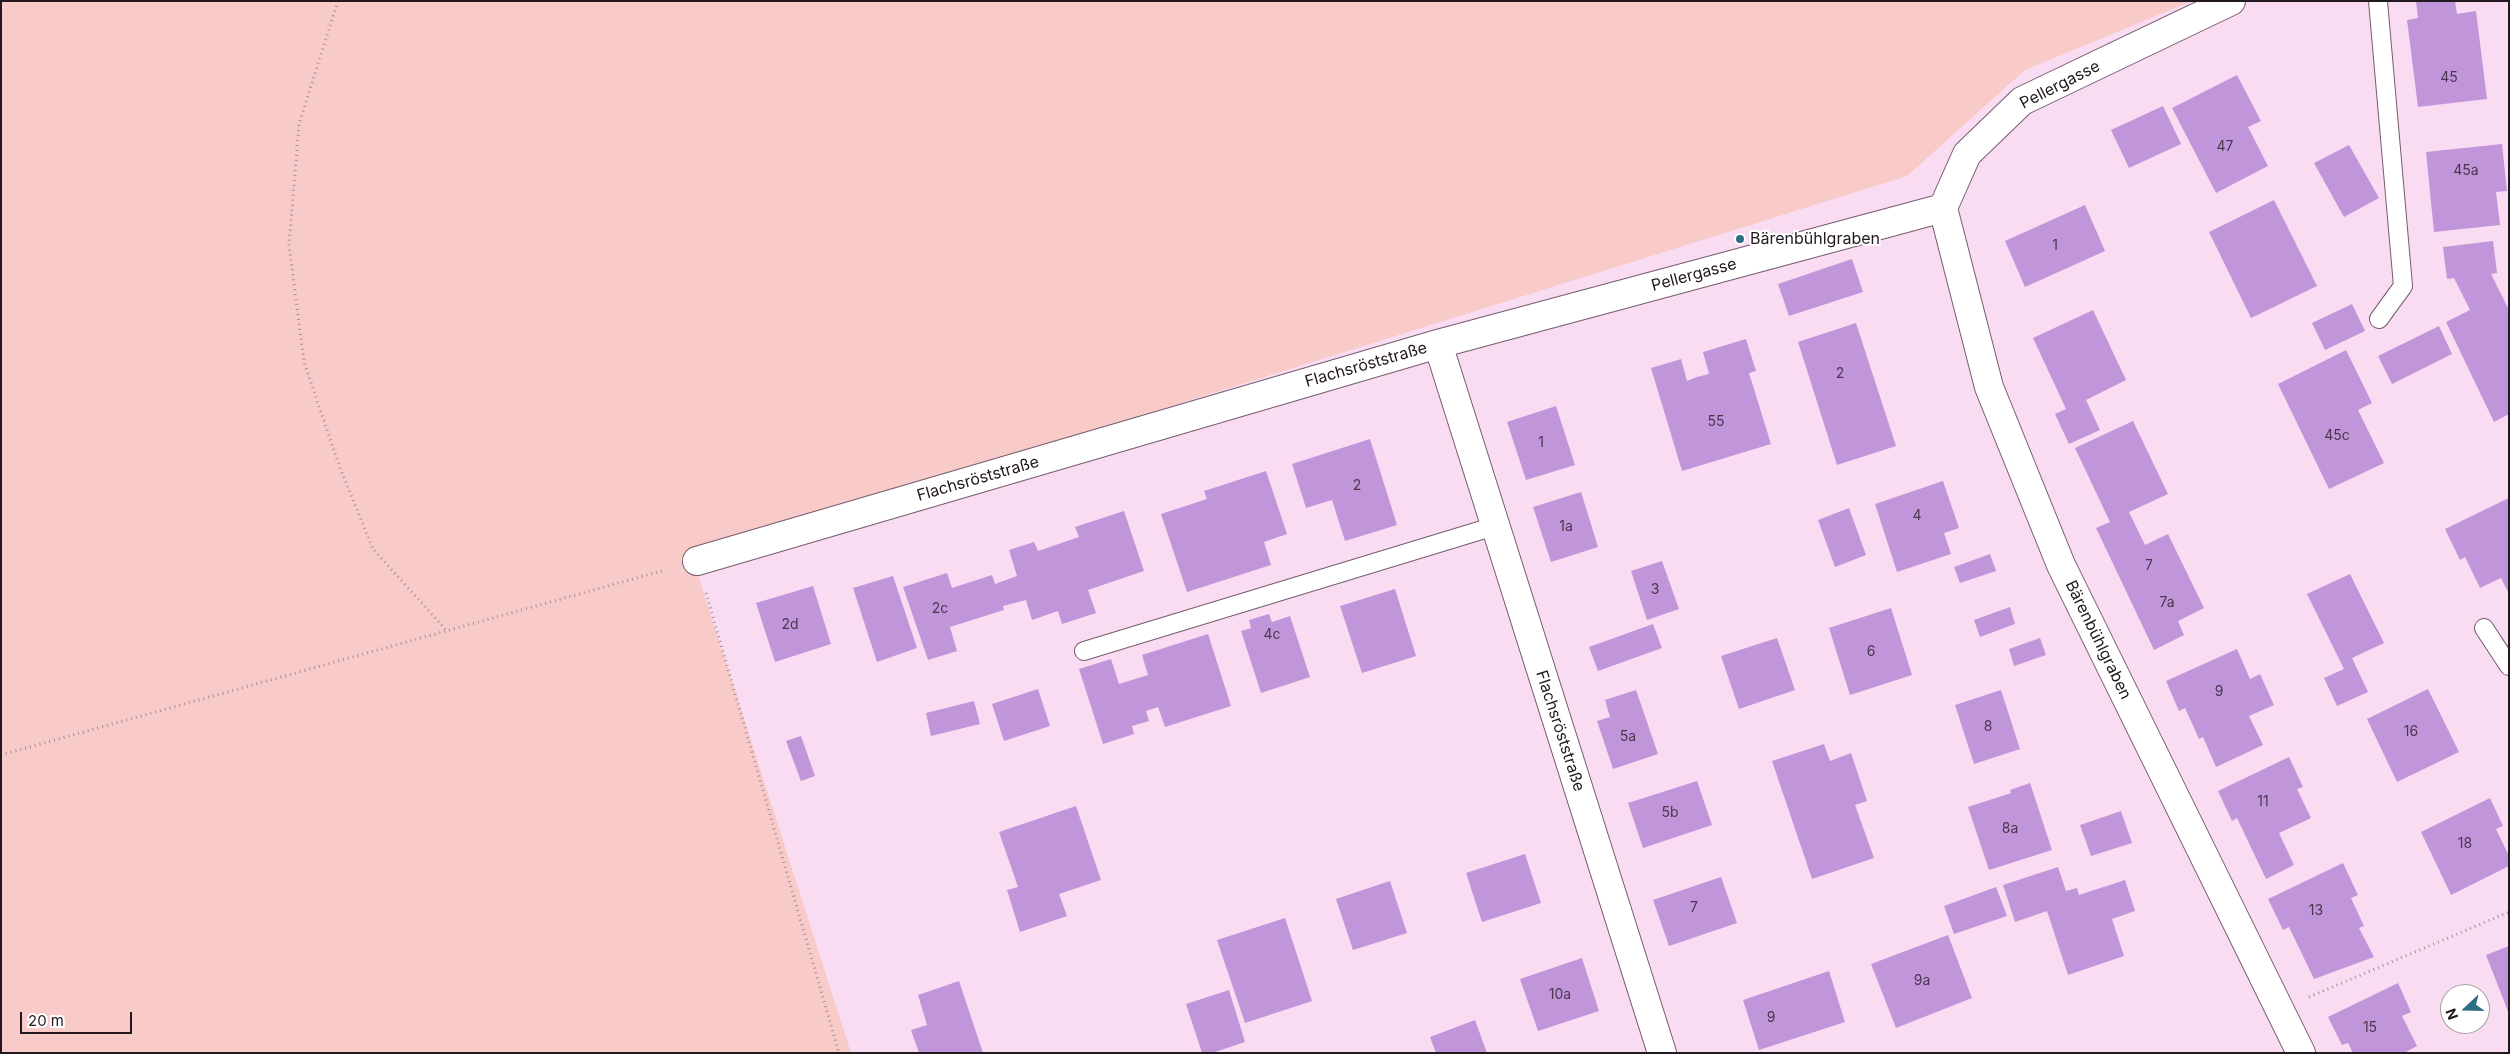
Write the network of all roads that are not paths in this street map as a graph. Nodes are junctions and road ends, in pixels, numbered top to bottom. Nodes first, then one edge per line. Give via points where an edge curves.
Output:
1 (2231, 1) edge
2 (2378, 1) edge
3 (1943, 208) junction
4 (2379, 320) dead end
5 (1438, 344) junction
6 (1496, 526) junction
7 (697, 561) road end
8 (2484, 628) dead end
9 (1084, 651) dead end
10 (2509, 666) edge
11 (1662, 1053) edge
12 (2301, 1053) edge

1 - 3 street, Pellergasse via 2022,101 1967,154
2 - 4 lane via 2403,286
3 - 5 street, Pellergasse
3 - 12 street, Bärenbühlgraben via 1989,387 2061,565
5 - 6 street, Flachsröststraße
5 - 7 street, Flachsröststraße
6 - 9 lane
6 - 11 street, Flachsröststraße
8 - 10 lane

